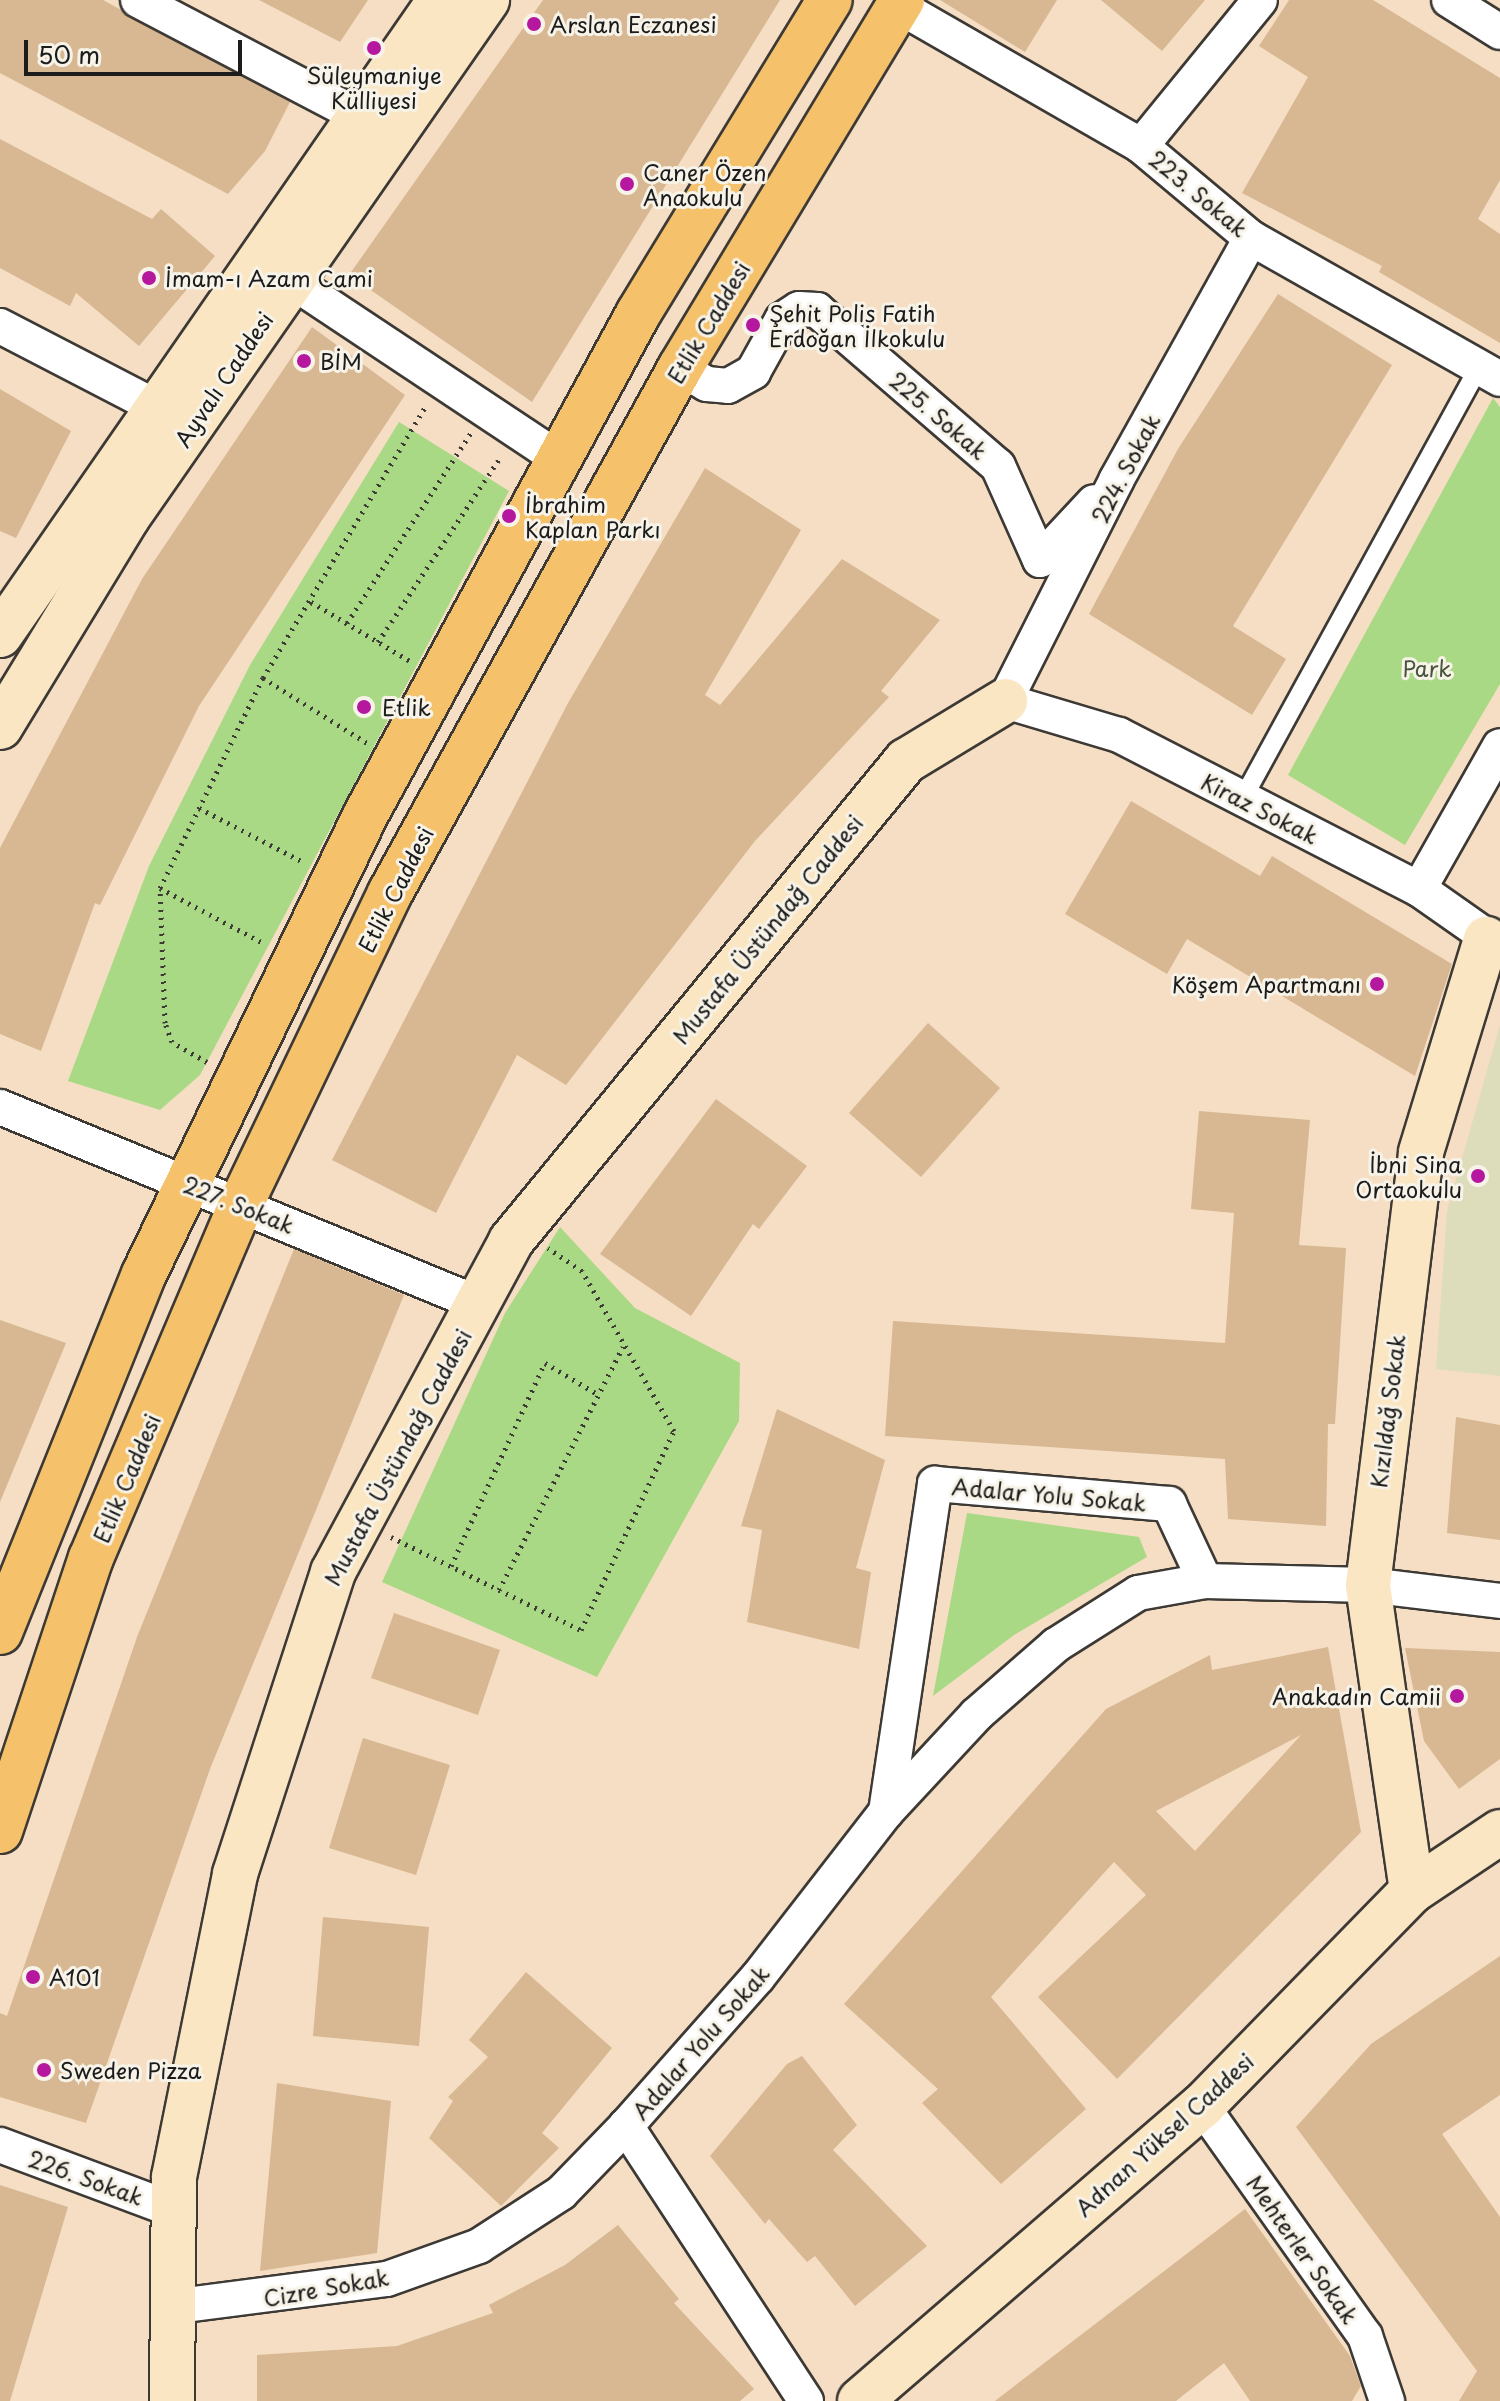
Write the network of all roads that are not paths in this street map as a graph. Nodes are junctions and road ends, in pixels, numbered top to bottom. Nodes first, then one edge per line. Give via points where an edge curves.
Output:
1 (138, 0) edge
2 (440, 0) edge
3 (487, 0) edge
4 (830, 0) edge
5 (1260, 0) edge
6 (1449, 0) edge
7 (900, 3) edge
8 (1500, 32) edge
9 (361, 117) junction
10 (1141, 146) junction
11 (1251, 238) junction
12 (290, 280) junction
13 (0, 326) edge
14 (680, 368) junction
15 (1490, 373) edge
16 (162, 410) junction
17 (561, 460) junction
18 (1117, 479) junction
19 (0, 635) edge
20 (1005, 701) junction
21 (0, 727) edge
22 (1500, 746) edge
23 (1243, 798) junction
24 (1419, 889) junction
25 (1493, 942) edge
26 (0, 1107) edge
27 (188, 1183) junction
28 (241, 1204) junction
29 (477, 1303) junction
30 (1205, 1581) junction
31 (1368, 1585) junction
32 (1500, 1601) edge
33 (0, 1632) edge
34 (886, 1812) junction
35 (0, 1831) edge
36 (1500, 1832) edge
37 (1412, 1891) junction
38 (1202, 2106) junction
39 (626, 2126) junction
40 (0, 2145) edge
41 (171, 2209) junction
42 (170, 2307) junction
43 (172, 2401) edge
44 (806, 2401) edge
45 (860, 2401) edge
46 (1387, 2401) edge

1 - 9 street
2 - 9 street, Ayvalı Caddesi
3 - 12 street, Ayvalı Caddesi
4 - 17 main road via 638,314
5 - 10 street
6 - 8 street
7 - 10 street, 223. Sokak
7 - 14 main road, Etlik Caddesi
9 - 16 street, Ayvalı Caddesi
10 - 11 street, 223. Sokak
11 - 15 street, 223. Sokak
11 - 18 street, 224. Sokak
12 - 17 street via 483,415
12 - 21 street, Ayvalı Caddesi via 127,518
13 - 16 street
14 - 18 street, 225. Sokak via 707,384 728,386 753,372 782,320 799,309 817,310 998,466 1040,560
14 - 28 main road, Etlik Caddesi via 390,893
15 - 23 lane
16 - 19 street, Ayvalı Caddesi
17 - 27 main road via 395,761
18 - 20 street, 224. Sokak
20 - 23 street, Kiraz Sokak via 1119,735
20 - 29 street, Mustafa Üstündağ Caddesi via 906,761 521,1229
22 - 24 street
23 - 24 street, Kiraz Sokak
24 - 25 street, Kiraz Sokak
25 - 31 street, Kızıldağ Sokak via 1421,1152
26 - 27 street, 227. Sokak
27 - 28 street, 227. Sokak
27 - 33 main road
28 - 29 street, 227. Sokak
28 - 35 main road, Etlik Caddesi via 91,1558
29 - 41 street, Mustafa Üstündağ Caddesi via 333,1572 235,1874
30 - 31 street, Adalar Yolu Sokak
30 - 34 street, Adalar Yolu Sokak via 1138,1593 1056,1645 976,1715
30 - 34 street, Adalar Yolu Sokak via 1169,1504 935,1484
31 - 32 street, Adalar Yolu Sokak
31 - 37 street, Kızıldağ Sokak
34 - 39 street, Adalar Yolu Sokak via 758,1977
36 - 37 street, Adnan Yüksel Caddesi
37 - 38 street, Adnan Yüksel Caddesi
38 - 45 street, Adnan Yüksel Caddesi
38 - 46 street, Mehterler Sokak via 1365,2336
39 - 42 street, Cizre Sokak via 561,2193 479,2246 387,2279
39 - 44 street, Adalar Yolu Sokak
40 - 41 street, 226. Sokak
41 - 42 street, Mustafa Üstündağ Caddesi
42 - 43 street, Mustafa Üstündağ Caddesi

